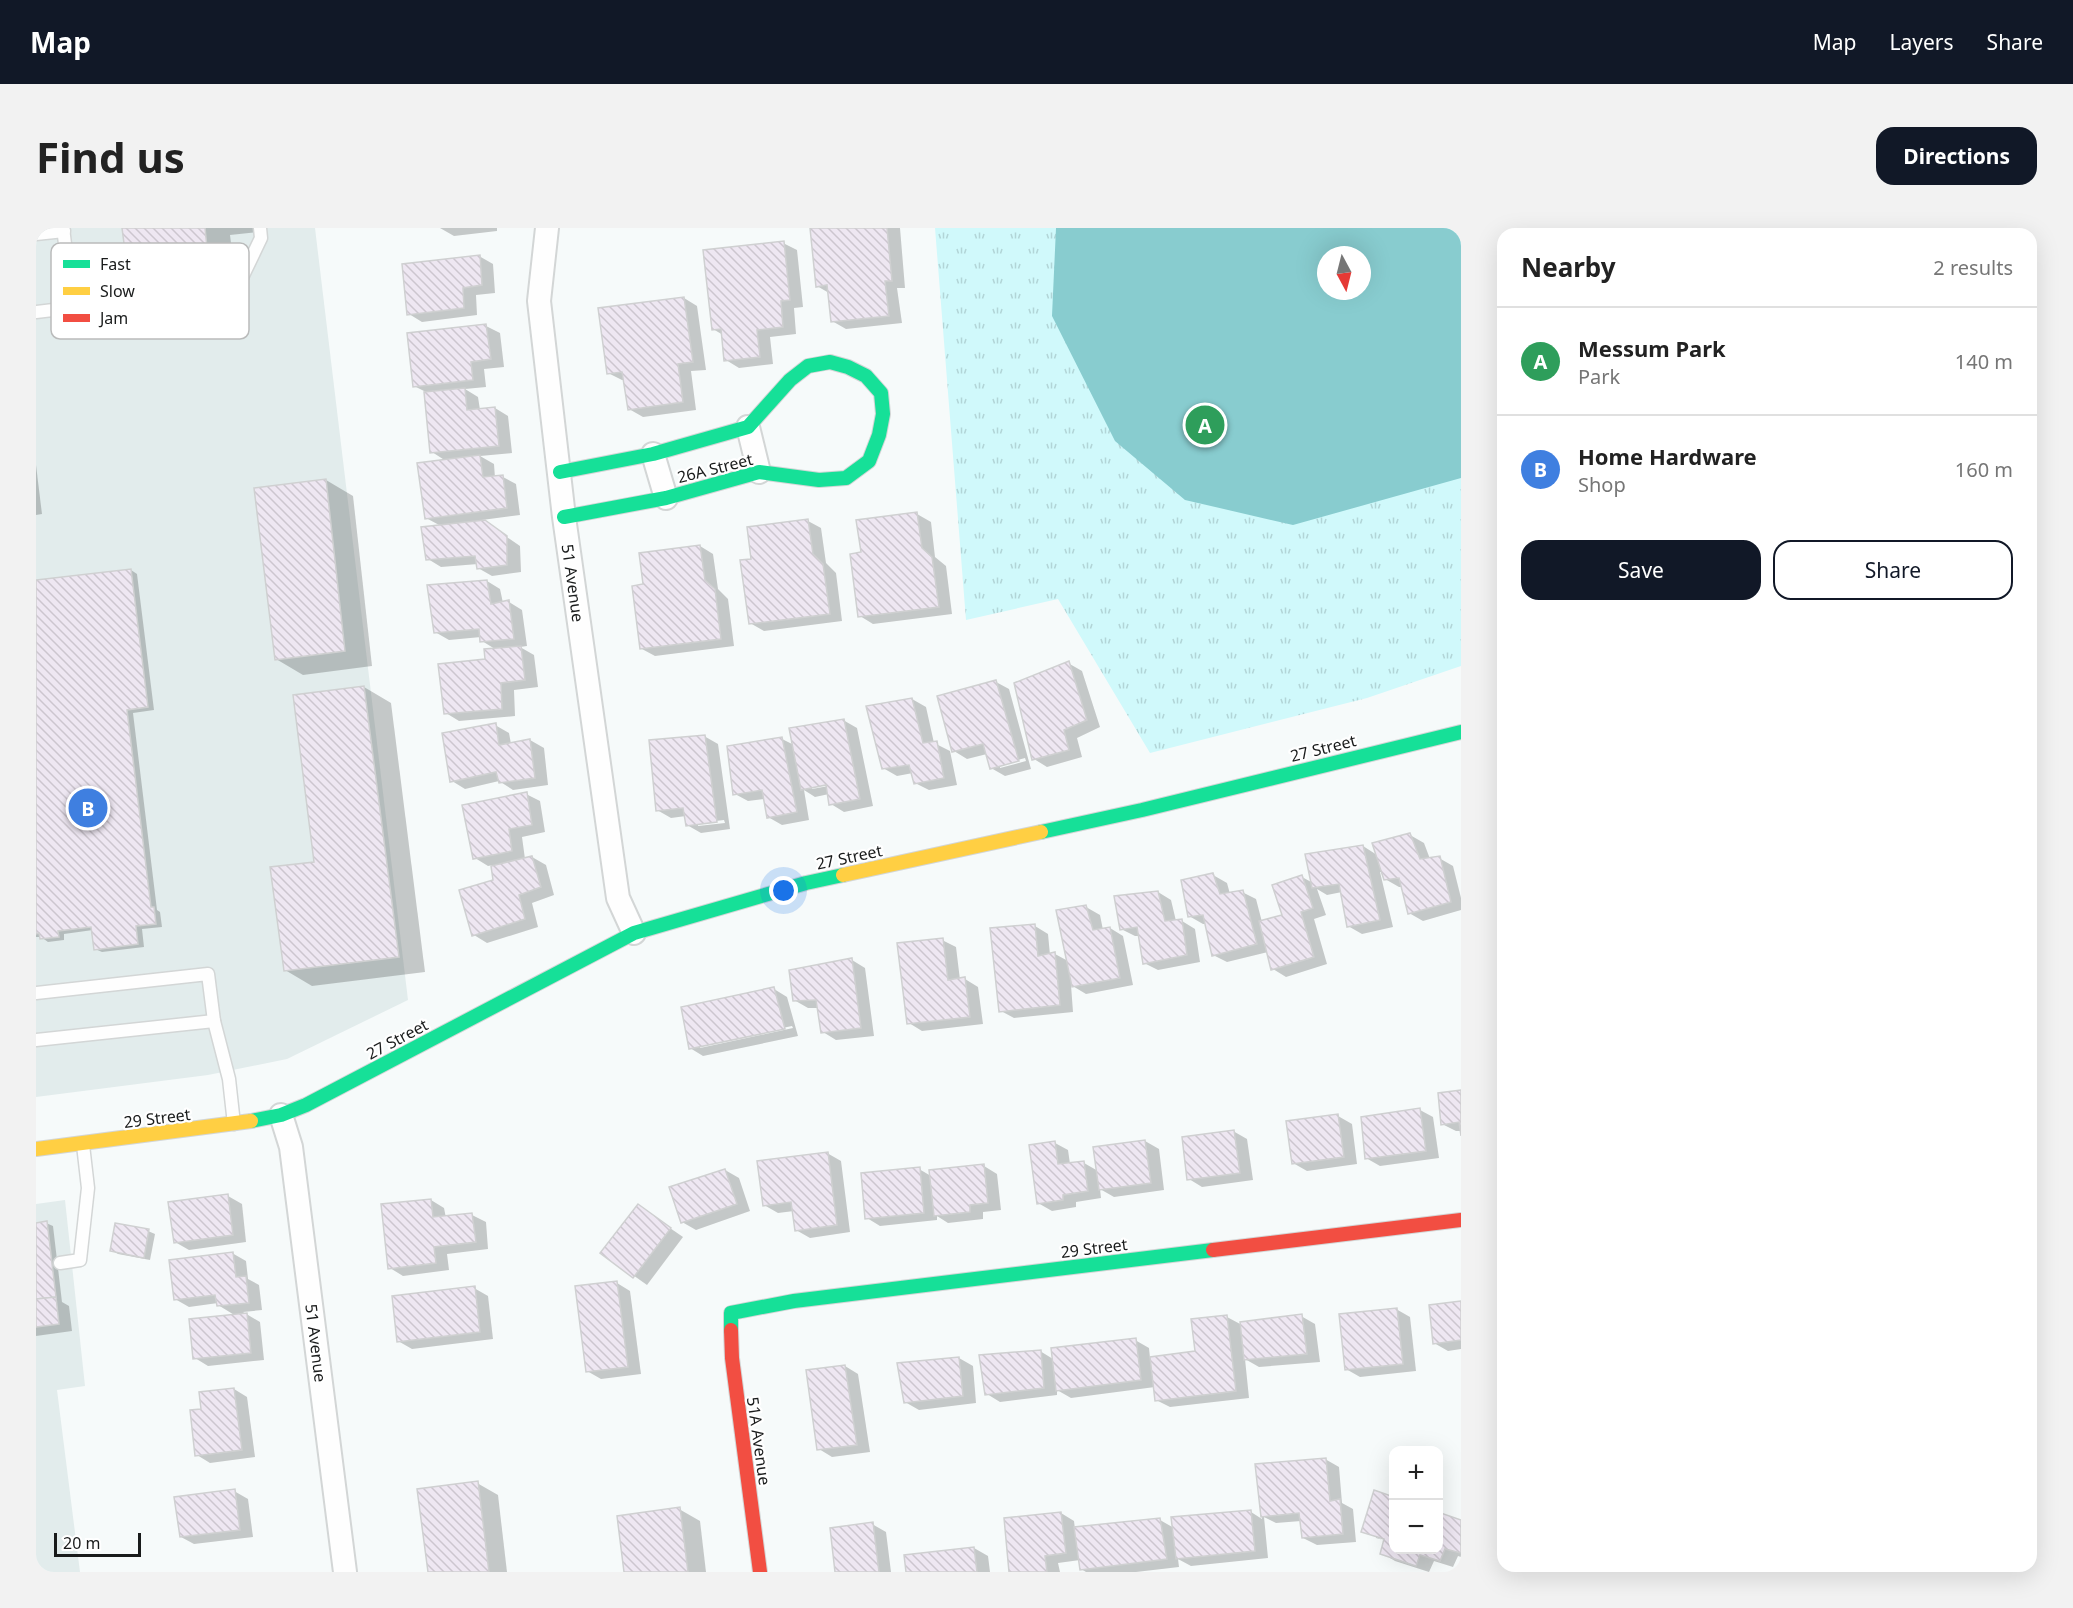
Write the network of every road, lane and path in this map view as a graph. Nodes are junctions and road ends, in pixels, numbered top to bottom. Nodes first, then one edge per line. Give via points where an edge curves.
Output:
1 (260, 228) edge
2 (547, 228) edge
3 (64, 229) edge
4 (36, 234) edge
5 (249, 263) edge
6 (51, 310) edge
7 (36, 312) edge
8 (748, 427) junction
9 (652, 454) junction
10 (560, 472) junction
11 (759, 472) junction
12 (666, 498) junction
13 (564, 517) junction
14 (1461, 732) edge
15 (634, 933) junction
16 (36, 993) edge
17 (214, 1021) junction
18 (36, 1040) edge
19 (281, 1115) junction
20 (234, 1125) junction
21 (83, 1144) junction
22 (36, 1149) edge
23 (1461, 1221) edge
24 (60, 1263) dead end
25 (731, 1313) joint
26 (345, 1572) edge
27 (760, 1572) edge

1 - 5 lane via 261,238
2 - 10 street, 51 Avenue via 539,302
3 - 4 lane
6 - 7 lane
8 - 9 street, 26A Street
8 - 11 street
8 - 11 street, 26A Street via 790,380 808,366 830,362 848,367 866,376 881,393 883,414 869,461 846,478 819,480
9 - 10 street, 26A Street
9 - 12 street
10 - 13 street, 51 Avenue
11 - 12 street, 26A Street
12 - 13 street, 26A Street
13 - 15 street, 51 Avenue via 618,898
14 - 15 street, 27 Street via 1142,810 806,883
15 - 19 street, 27 Street via 306,1106
16 - 17 lane via 208,974
17 - 18 lane
17 - 20 lane via 229,1079
19 - 20 street, 29 Street
19 - 26 street, 51 Avenue via 291,1147
20 - 21 street, 29 Street
21 - 22 street, 29 Street
21 - 24 lane via 87,1188 80,1260
23 - 25 street, 29 Street via 794,1301
25 - 27 street, 51A Avenue via 732,1358

